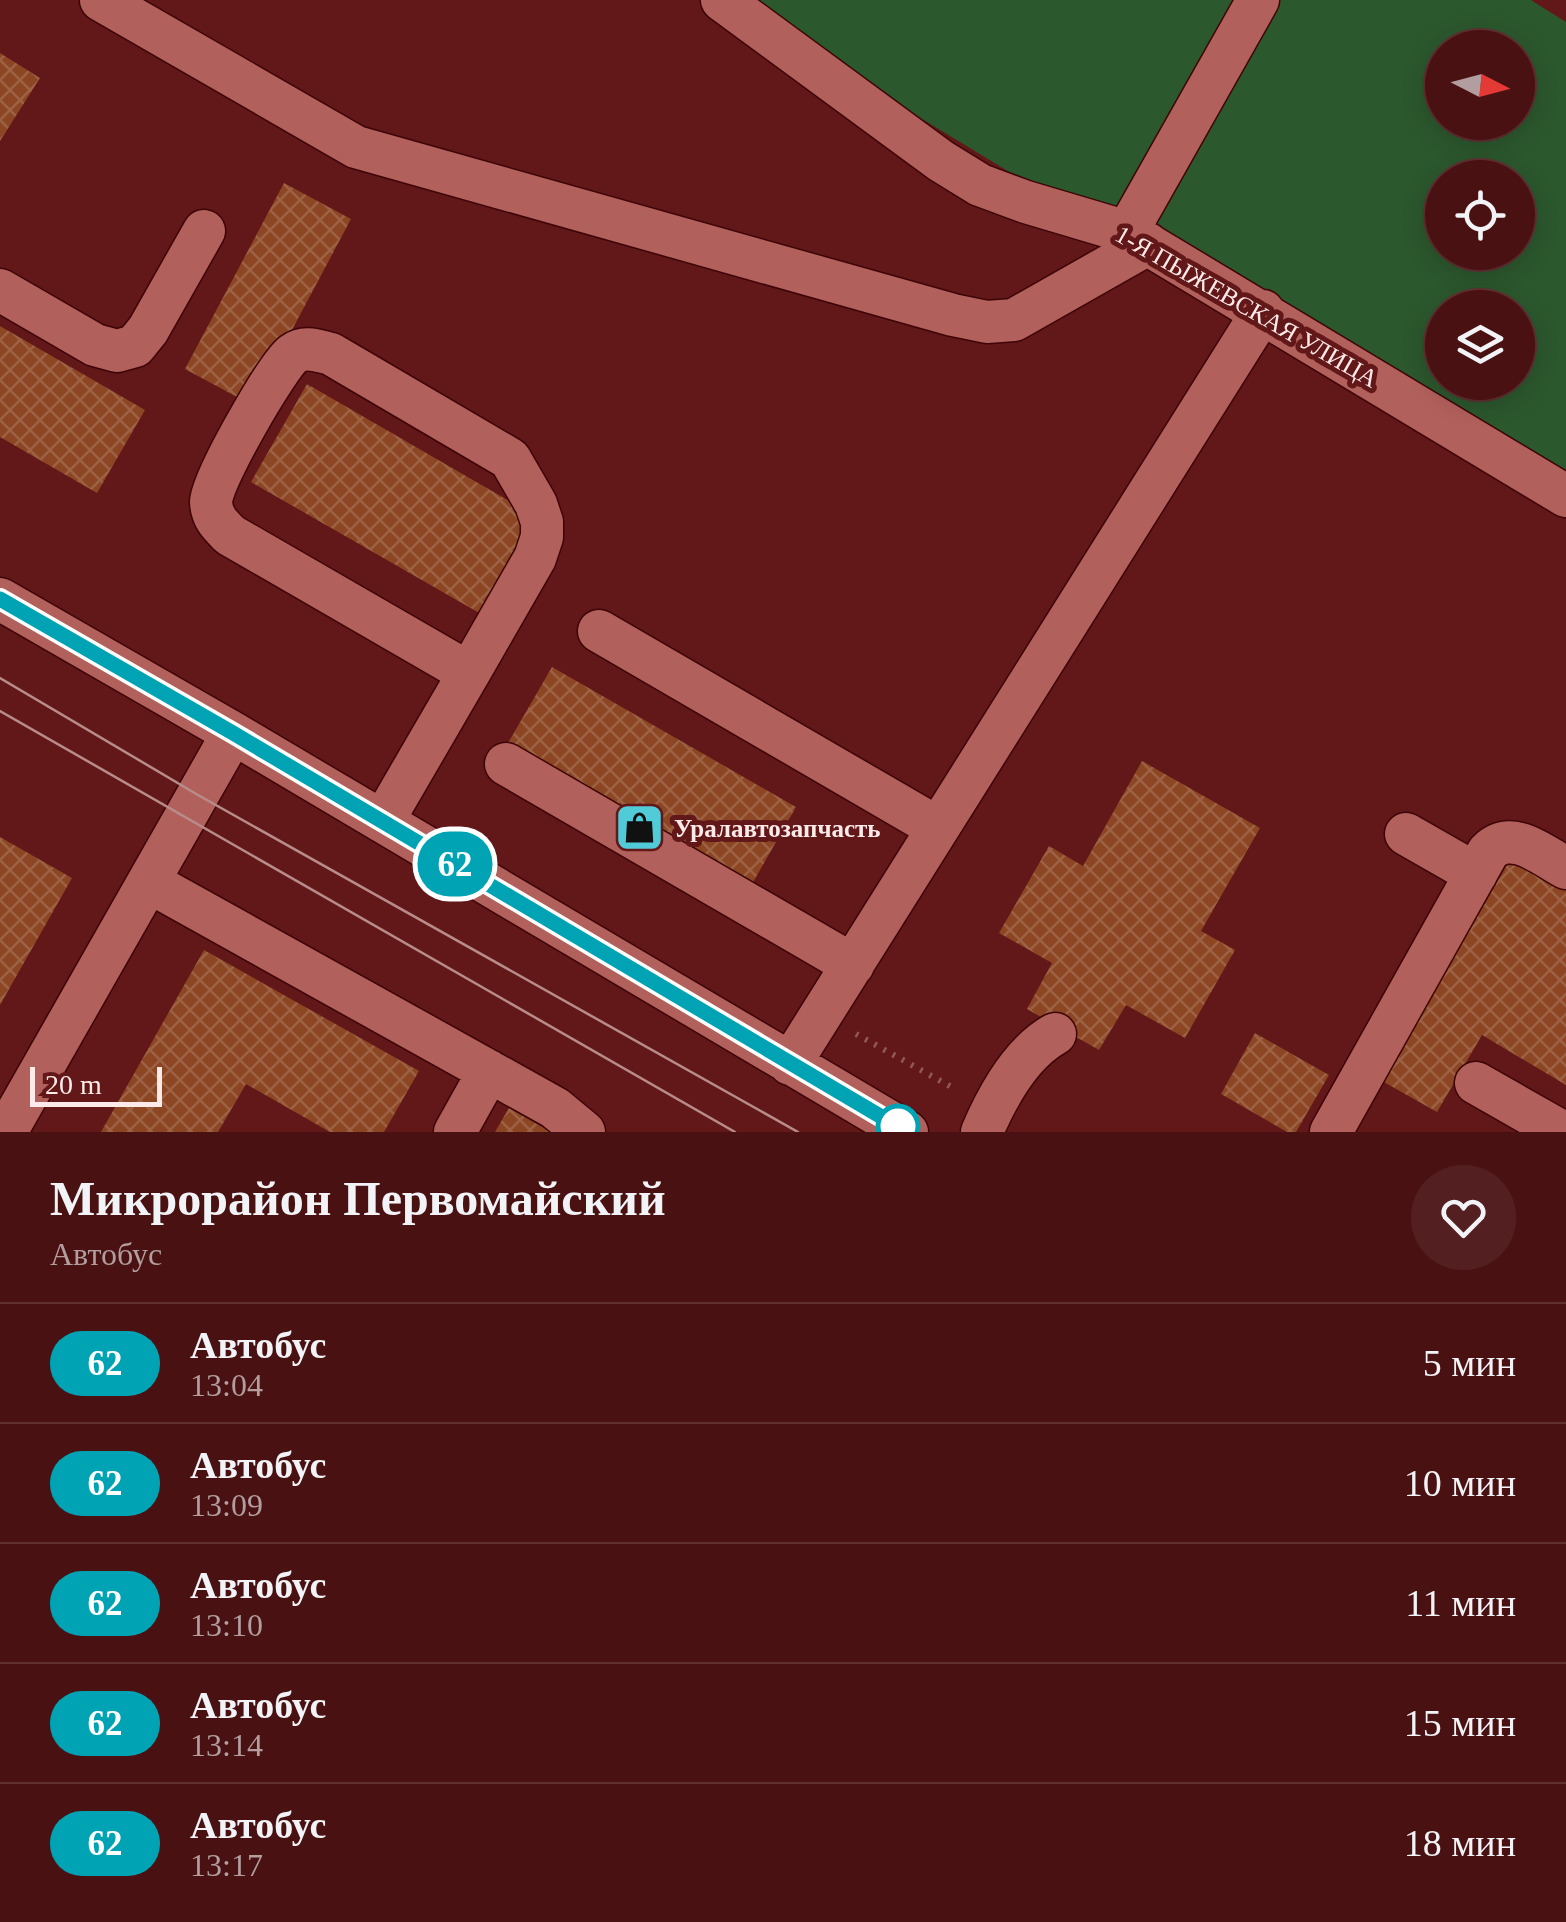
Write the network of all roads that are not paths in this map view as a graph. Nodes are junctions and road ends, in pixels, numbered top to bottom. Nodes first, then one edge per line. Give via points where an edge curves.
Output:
1 (100, 0) edge
2 (722, 0) edge
3 (1258, 0) edge
4 (204, 231) dead end
5 (1138, 238) junction
6 (0, 290) edge
7 (1262, 311) junction
8 (1566, 496) edge
9 (0, 599) edge
10 (599, 632) dead end
11 (468, 673) junction
12 (233, 733) junction
13 (506, 764) dead end
14 (383, 821) junction
15 (938, 828) junction
16 (1406, 834) dead end
17 (1566, 868) edge
18 (1476, 874) junction
19 (149, 882) junction
20 (853, 966) junction
21 (1055, 1034) dead end
22 (790, 1064) junction
23 (489, 1071) junction
24 (1476, 1083) dead end
25 (987, 1121) edge
26 (6, 1132) edge
27 (456, 1132) edge
28 (584, 1132) edge
29 (907, 1132) edge
30 (1330, 1132) edge
31 (1562, 1132) edge

1 - 5 street via 356,147 987,322 1014,320
2 - 5 street, 1-Я ПЫЖЕВСКАЯ УЛИЦА via 980,185
3 - 5 street
4 - 6 street via 135,346 117,351 94,345
5 - 7 street, 1-Я ПЫЖЕВСКАЯ УЛИЦА
7 - 8 street, 1-Я ПЫЖЕВСКАЯ УЛИЦА
7 - 15 street
9 - 12 street
10 - 15 street
11 - 11 street via 214,520 216,480 295,352 330,354 510,458 536,504 542,538 535,558
11 - 14 street
12 - 14 street
12 - 19 street
13 - 20 street
14 - 22 street
15 - 20 street
16 - 18 street
17 - 18 street via 1507,840 1488,852
18 - 30 street
19 - 23 street
19 - 26 street
20 - 22 street
21 - 25 street via 1035,1045
22 - 29 street
23 - 27 street
23 - 28 street
24 - 31 street

